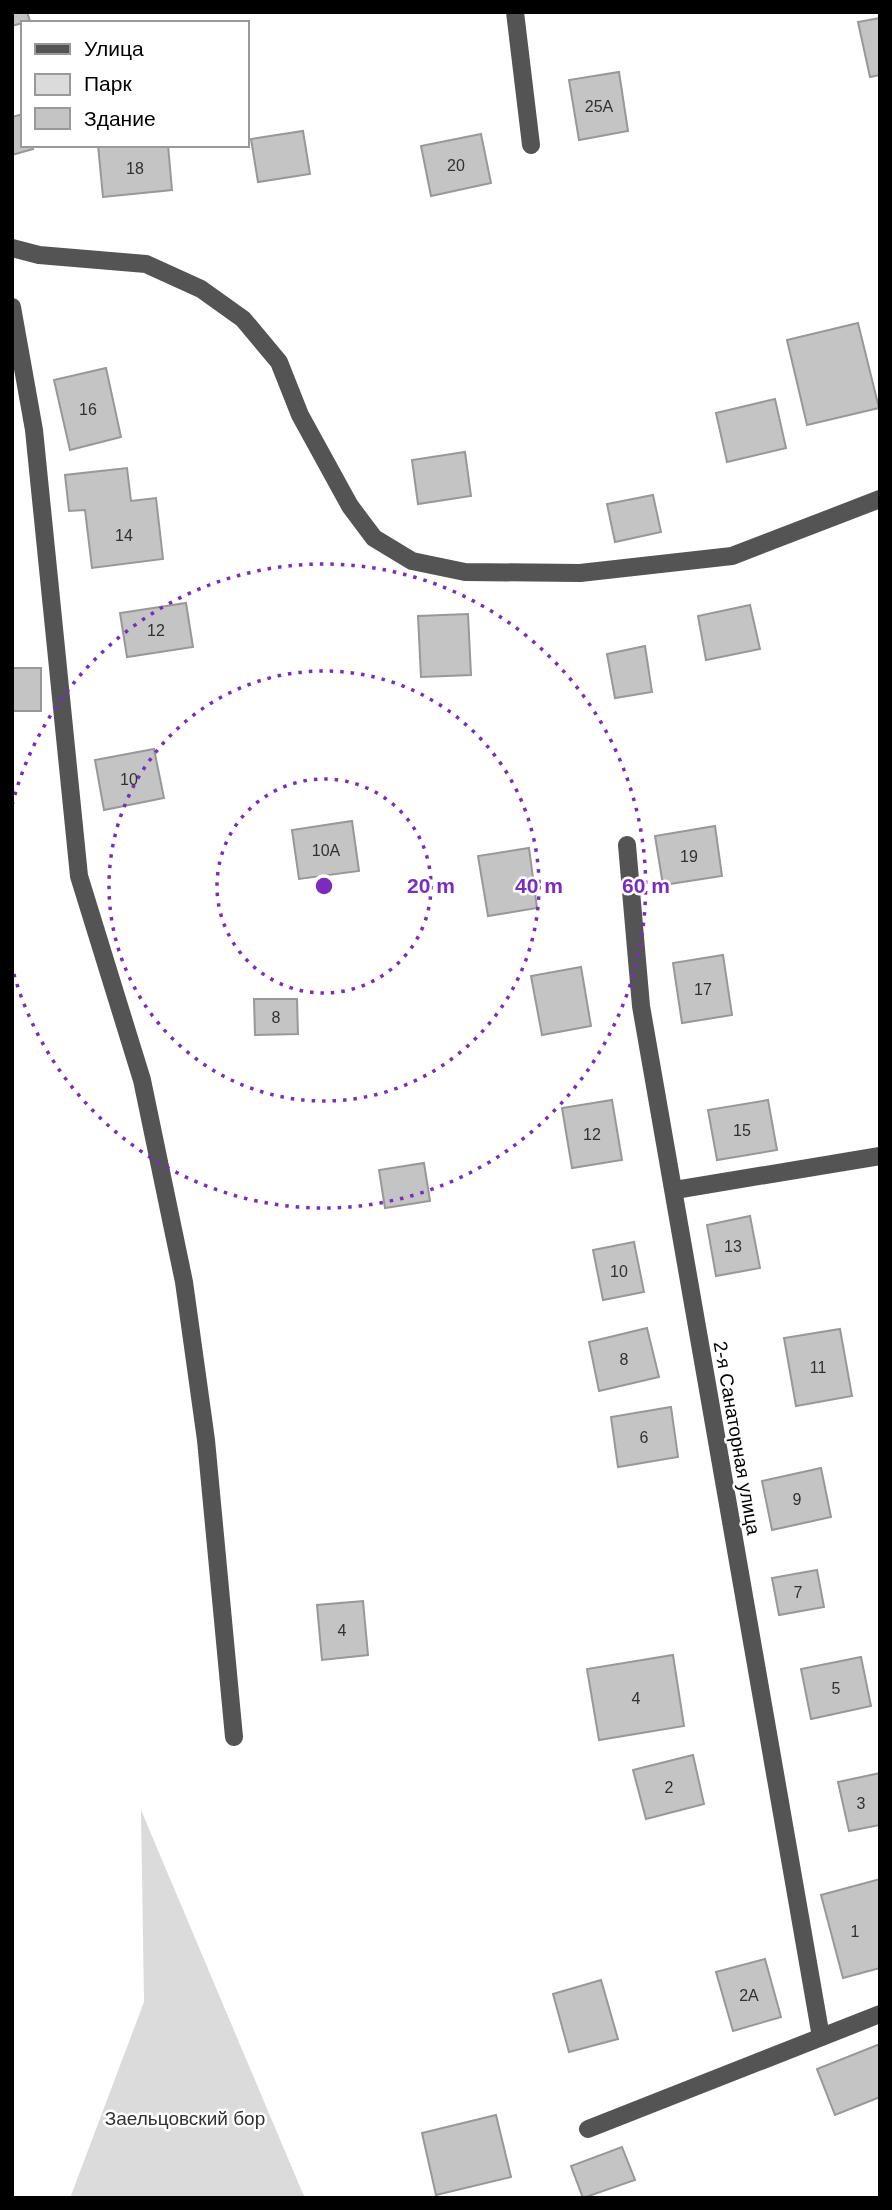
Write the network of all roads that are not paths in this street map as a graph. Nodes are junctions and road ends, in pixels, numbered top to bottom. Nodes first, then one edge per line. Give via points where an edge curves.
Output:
1 (515, 12) edge
2 (531, 145) dead end
3 (12, 248) edge
4 (12, 307) edge
5 (880, 499) edge
6 (627, 845) dead end
7 (880, 1156) edge
8 (675, 1190) junction
9 (234, 1737) dead end
10 (880, 2014) edge
11 (821, 2037) junction
12 (588, 2129) dead end

1 - 2 street
3 - 5 street via 39,255 146,264 201,289 243,319 279,362 300,415 350,506 374,538 412,561 465,572 580,573 732,556
4 - 9 street via 34,430 79,876 142,1080 184,1282 206,1440
6 - 8 street, 2-я Санаторная улица via 641,1006
7 - 8 street
8 - 11 street, 2-я Санаторная улица
10 - 11 street
11 - 12 street

